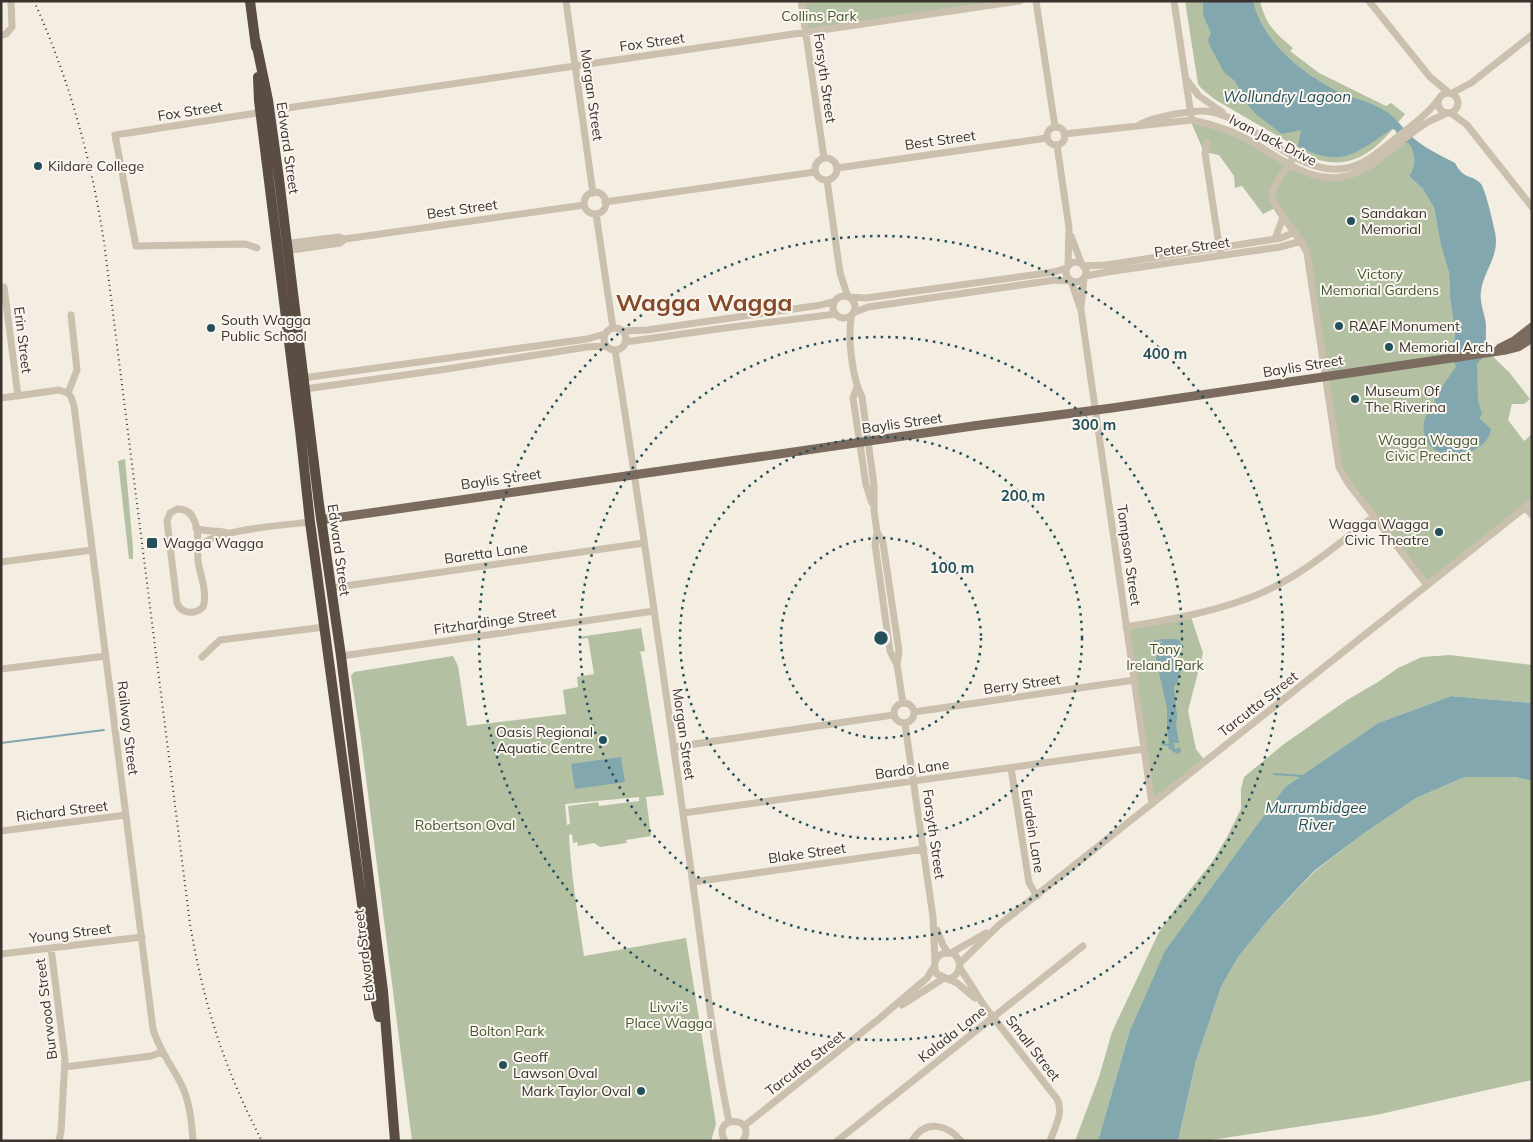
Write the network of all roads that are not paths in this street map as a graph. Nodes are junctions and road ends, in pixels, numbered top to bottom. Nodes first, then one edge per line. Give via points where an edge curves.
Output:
1 (11, 1) edge
2 (250, 1) edge
3 (566, 1) edge
4 (801, 1) edge
5 (1020, 1) edge
6 (1036, 1) edge
7 (1174, 1) edge
8 (1369, 1) edge
9 (805, 32) junction
10 (1, 35) edge
11 (1532, 35) edge
12 (575, 66) junction
13 (1185, 76) junction
14 (1430, 77) junction
15 (1471, 84) junction
16 (1450, 92) junction
17 (1439, 99) junction
18 (1458, 103) junction
19 (287, 108) dead end
20 (265, 112) junction
21 (1190, 112) junction
22 (1449, 113) junction
23 (1227, 116) junction
24 (1192, 120) junction
25 (1139, 125) junction
26 (1467, 125) junction
27 (1055, 127) junction
28 (1408, 133) junction
29 (1064, 134) junction
30 (1047, 138) junction
31 (1400, 140) junction
32 (1208, 142) dead end
33 (1057, 145) junction
34 (1294, 156) junction
35 (824, 158) junction
36 (1290, 165) junction
37 (837, 168) junction
38 (814, 172) junction
39 (827, 180) junction
40 (593, 193) junction
41 (605, 202) junction
42 (584, 204) junction
43 (1532, 206) edge
44 (596, 214) junction
45 (1283, 217) junction
46 (1069, 228) junction
47 (1295, 232) junction
48 (1275, 239) junction
49 (1302, 241) junction
50 (1219, 247) junction
51 (257, 248) dead end
52 (282, 248) junction
53 (1221, 256) junction
54 (1169, 259) junction
55 (1137, 264) junction
56 (1082, 265) junction
57 (1067, 267) junction
58 (840, 273) junction
59 (1013, 277) junction
60 (1084, 277) junction
61 (1070, 281) junction
62 (980, 282) junction
63 (1015, 285) junction
64 (3, 287) edge
65 (938, 288) junction
66 (982, 290) junction
67 (905, 293) junction
68 (849, 297) junction
69 (940, 297) junction
70 (836, 300) junction
71 (907, 302) junction
72 (786, 310) junction
73 (1081, 310) junction
74 (837, 314) junction
75 (853, 314) junction
76 (72, 315) dead end
77 (750, 315) junction
78 (787, 319) junction
79 (710, 321) junction
80 (752, 324) junction
81 (676, 326) junction
82 (1532, 327) edge
83 (613, 328) junction
84 (711, 329) junction
85 (622, 331) junction
86 (605, 334) junction
87 (678, 334) junction
88 (849, 338) junction
89 (1532, 338) edge
90 (625, 342) junction
91 (556, 343) junction
92 (606, 346) junction
93 (518, 348) junction
94 (615, 350) junction
95 (558, 351) junction
96 (1488, 352) junction
97 (476, 354) junction
98 (520, 357) junction
99 (439, 359) junction
100 (478, 364) junction
101 (397, 365) junction
102 (359, 370) junction
103 (440, 370) junction
104 (398, 376) junction
105 (1325, 376) junction
106 (360, 381) junction
107 (304, 383) junction
108 (68, 393) junction
109 (18, 396) junction
110 (1, 398) edge
111 (1095, 409) junction
112 (864, 442) junction
113 (635, 475) junction
114 (1529, 505) edge
115 (1532, 515) edge
116 (1373, 517) junction
117 (321, 520) junction
118 (310, 522) junction
119 (196, 528) junction
120 (228, 533) junction
121 (644, 543) junction
122 (198, 548) junction
123 (92, 550) junction
124 (1, 562) edge
125 (1427, 585) junction
126 (331, 588) junction
127 (654, 611) junction
128 (325, 627) junction
129 (1126, 627) junction
130 (106, 656) junction
131 (341, 656) junction
132 (202, 657) dead end
133 (329, 658) junction
134 (1, 669) edge
135 (1134, 680) junction
136 (903, 703) junction
137 (914, 712) junction
138 (893, 715) junction
139 (905, 724) junction
140 (674, 747) junction
141 (1144, 749) junction
142 (1011, 768) junction
143 (914, 782) junction
144 (1152, 804) junction
145 (683, 813) junction
146 (126, 816) junction
147 (1, 831) edge
148 (924, 849) junction
149 (693, 882) junction
150 (1037, 896) junction
151 (933, 917) junction
152 (999, 925) junction
153 (142, 937) junction
154 (1083, 946) dead end
155 (51, 948) junction
156 (950, 953) junction
157 (1, 954) edge
158 (934, 965) junction
159 (960, 966) junction
160 (946, 978) junction
161 (985, 1007) junction
162 (880, 1018) junction
163 (993, 1018) junction
164 (162, 1052) junction
165 (388, 1062) junction
166 (65, 1067) junction
167 (729, 1122) junction
168 (744, 1126) junction
169 (58, 1141) edge
170 (193, 1141) edge
171 (397, 1141) edge
172 (725, 1141) edge
173 (743, 1141) edge
174 (837, 1141) edge
175 (912, 1141) edge
176 (961, 1141) edge
177 (1050, 1141) edge

1 - 10 street via 13,22 10,32
2 - 20 highway, Edward Street
3 - 12 street, Morgan Street
4 - 9 street, Forsyth Street
5 - 9 street, Fox Street
6 - 27 street
7 - 13 street
8 - 14 street
9 - 12 street, Fox Street
9 - 35 street, Forsyth Street
11 - 15 street
12 - 19 street, Fox Street
12 - 40 street, Morgan Street
13 - 21 street
13 - 23 street via 1199,96
14 - 16 street
14 - 17 street
15 - 16 street
15 - 18 street
16 - 17 street
16 - 18 street via 1456,95
17 - 22 street via 1439,107
17 - 28 street, Ivan Jack Drive
18 - 22 street
18 - 26 street
20 - 51 street, Fox Street via 115,135 136,246 245,244
20 - 52 highway, Edward Street via 279,179
21 - 23 street, Ivan Jack Drive via 1208,111
21 - 24 street
21 - 25 street, Ivan Jack Drive via 1148,119
22 - 26 street
22 - 28 street, Ivan Jack Drive
23 - 34 street, Ivan Jack Drive
24 - 25 street, Ivan Jack Drive
24 - 36 street, Ivan Jack Drive via 1220,126 1244,137
25 - 29 street
26 - 43 street
27 - 29 street
27 - 30 street via 1049,130
28 - 31 street, Ivan Jack Drive
29 - 33 street via 1064,140
30 - 33 street
30 - 37 street, Best Street
31 - 34 street, Ivan Jack Drive via 1348,168 1319,167
31 - 36 street, Ivan Jack Drive via 1371,165 1341,178 1311,175
32 - 50 street via 1205,153
33 - 46 street
34 - 36 street
35 - 37 street via 831,159
35 - 38 street via 815,164
36 - 45 street via 1271,197
37 - 39 street via 835,175
38 - 39 street
38 - 41 street
39 - 58 street
40 - 41 street via 600,194
40 - 42 street via 587,196
41 - 44 street via 604,209
42 - 44 street via 586,211
42 - 52 street, Best Street via 345,239 340,237
44 - 83 street
45 - 47 street
45 - 48 street
46 - 56 street
46 - 57 street
47 - 48 street, Peter Street
47 - 49 street
48 - 50 street, Peter Street
49 - 53 street, Peter Street
49 - 105 street via 1308,259
50 - 53 street
50 - 54 street, Peter Street
52 - 107 highway, Edward Street
52 - 118 highway, Edward Street
53 - 54 street, Peter Street
54 - 55 street, Peter Street
55 - 56 street, Peter Street
55 - 60 street, Peter Street
56 - 57 street via 1073,263
56 - 60 street
57 - 59 street via 1054,272
57 - 61 street via 1066,275
58 - 68 street
58 - 70 street
59 - 62 street
59 - 63 street
60 - 61 street via 1077,282
60 - 73 street, Tompson Street
61 - 63 street
61 - 73 street, Tompson Street
62 - 65 street
62 - 66 street
63 - 66 street
64 - 109 street, Erin Street
65 - 67 street
65 - 69 street
66 - 69 street
67 - 68 street
67 - 71 street
68 - 70 street via 842,296
68 - 75 street via 854,302
69 - 71 street
70 - 72 street
70 - 74 street via 834,309
71 - 75 street via 868,307
72 - 77 street
72 - 78 street
73 - 111 street, Tompson Street
74 - 75 street via 846,318
74 - 78 street
74 - 88 street
75 - 88 street
76 - 108 street via 77,370
77 - 79 street
77 - 80 street
78 - 80 street
79 - 81 street
79 - 84 street
80 - 84 street
81 - 85 street
81 - 87 street
82 - 96 main road via 1514,341
83 - 85 street
83 - 86 street
84 - 87 street
85 - 90 street via 626,336
86 - 91 street
86 - 92 street
87 - 90 street
88 - 112 street via 857,387 862,397
89 - 96 main road via 1512,349
90 - 94 street
91 - 93 street
91 - 95 street
92 - 94 street
92 - 95 street
93 - 97 street
93 - 98 street
94 - 113 street, Morgan Street
95 - 98 street
96 - 105 main road, Baylis Street
97 - 99 street
97 - 100 street
98 - 100 street
99 - 101 street
99 - 103 street
100 - 103 street
101 - 102 street
101 - 104 street
102 - 106 street
102 - 107 street
103 - 104 street
104 - 106 street
105 - 111 main road, Baylis Street
105 - 116 street via 1339,467
106 - 107 street
107 - 117 highway, Edward Street
108 - 109 street via 59,390
108 - 123 street, Railway Street via 74,406
109 - 110 street
111 - 112 main road, Baylis Street
111 - 129 street, Tompson Street
112 - 113 main road, Baylis Street
112 - 136 street via 874,485 877,532 883,543
113 - 117 main road, Baylis Street
113 - 121 street, Morgan Street
114 - 115 street
114 - 125 street, Tarcutta Street
116 - 125 street
116 - 129 street via 1302,569 1250,598 1191,616
117 - 118 highway
117 - 126 highway, Edward Street
118 - 120 street
118 - 128 highway, Edward Street
119 - 120 street
119 - 122 street
119 - 122 street via 193,517 185,510 176,510 167,518 177,603 181,610 187,612 200,611 204,603
120 - 122 street via 204,541
121 - 126 street, Baretta Lane
121 - 127 street, Morgan Street
123 - 124 street
123 - 130 street, Railway Street
125 - 144 street, Tarcutta Street
126 - 131 highway, Edward Street
127 - 131 street, Fitzhardinge Street
127 - 140 street, Morgan Street
128 - 132 street via 220,640
128 - 133 highway, Edward Street
129 - 135 street, Tompson Street
130 - 134 street
130 - 146 street, Railway Street
131 - 133 highway
131 - 165 highway, Edward Street via 383,992
133 - 165 highway, Edward Street via 374,992
135 - 137 street, Berry Street
135 - 141 street, Tompson Street
136 - 137 street via 911,706
136 - 138 street via 897,705
137 - 139 street via 913,719
138 - 139 street via 898,723
138 - 140 street
139 - 143 street, Forsyth Street
140 - 145 street, Morgan Street
141 - 142 street, Bardo Lane
141 - 144 street, Tompson Street
142 - 143 street, Bardo Lane
142 - 150 street, Eurdein Lane via 1029,884
143 - 145 street, Bardo Lane
143 - 148 street, Forsyth Street
144 - 150 street, Tarcutta Street
145 - 149 street, Morgan Street
146 - 147 street, Richard Street
146 - 153 street, Railway Street
148 - 149 street, Blake Street
148 - 151 street, Forsyth Street
149 - 167 street, Morgan Street
150 - 152 street, Tarcutta Street
151 - 156 street, Forsyth Street via 938,935
151 - 158 street, Forsyth Street
152 - 156 street, Tarcutta Street
152 - 159 street, Tarcutta Street
153 - 155 street, Young Street
153 - 164 street, Railway Street via 154,1029
154 - 163 street, Kalada Lane
155 - 157 street, Young Street
155 - 166 street, Burwood Street
156 - 158 street via 938,956
156 - 159 street via 957,957
158 - 160 street via 937,974
158 - 162 street, Tarcutta Street via 927,978
159 - 160 street via 956,975
159 - 161 street, Small Street
160 - 161 street, Small Street via 966,989
160 - 162 street, Tarcutta Street
161 - 163 street, Small Street
162 - 168 street, Tarcutta Street
163 - 174 street, Kalada Lane
163 - 177 street, Small Street via 1061,1105
164 - 166 street
164 - 170 street, Railway Street via 184,1089
165 - 171 highway, Edward Street
166 - 169 street, Burwood Street
167 - 168 street via 739,1122
167 - 172 street via 722,1130
168 - 173 street
175 - 176 street via 922,1130 940,1126 949,1129

